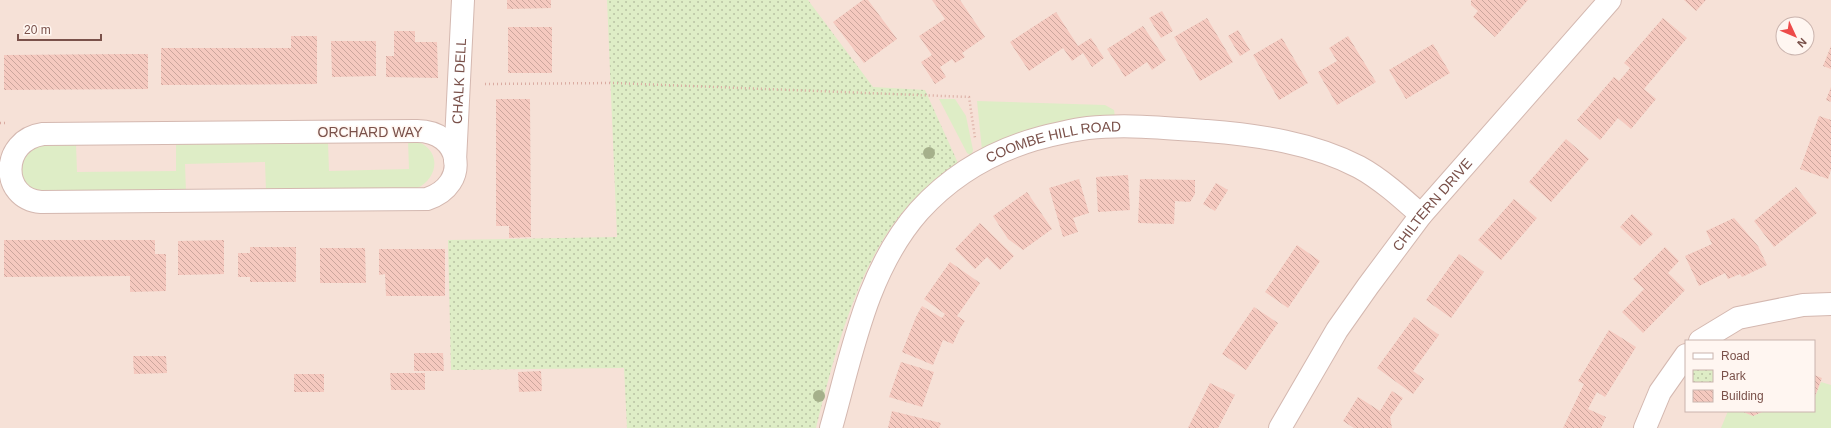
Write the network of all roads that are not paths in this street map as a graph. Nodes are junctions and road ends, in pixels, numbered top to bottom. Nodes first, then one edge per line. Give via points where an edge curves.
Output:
1 (463, 0) edge
2 (1610, 0) edge
3 (456, 162) junction
4 (7, 190) edge
5 (1421, 215) junction
6 (1831, 304) edge
7 (1702, 340) edge
8 (1685, 356) edge
9 (831, 428) edge
10 (1280, 428) edge
11 (1645, 428) edge

1 - 3 street, CHALK DELL
2 - 5 street, CHILTERN DRIVE
3 - 4 street, ORCHARD WAY via 452,180 446,188 427,199 41,202 26,199
3 - 4 street, ORCHARD WAY via 453,152 443,138 426,131 43,134 25,139 11,152 7,170
5 - 9 street, COOMBE HILL ROAD via 1359,167 1310,147 1240,134 1159,127 1088,128 1012,147 978,162 942,190 920,211 898,239 866,303
5 - 10 street, CHILTERN DRIVE via 1337,330
6 - 7 street via 1803,305 1738,318
8 - 11 street via 1660,392

